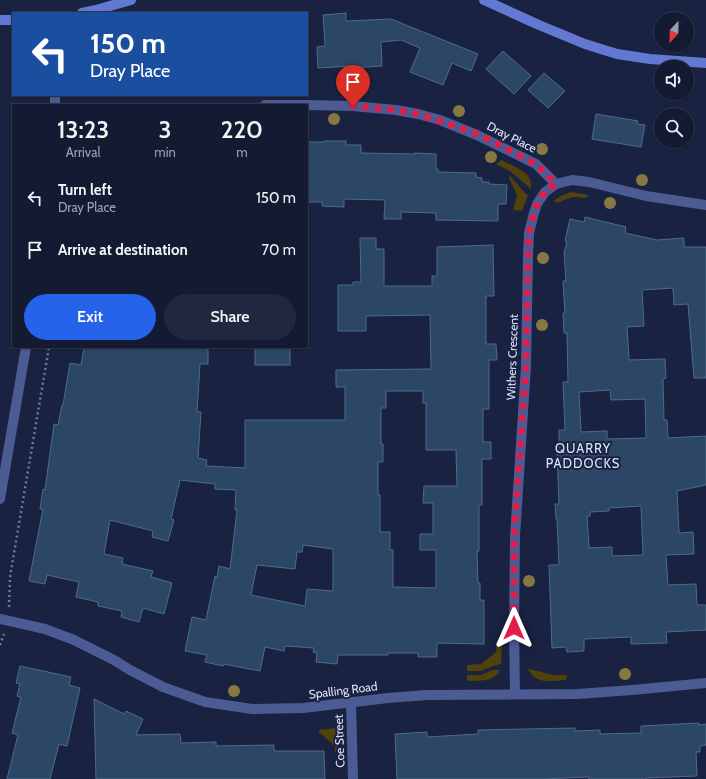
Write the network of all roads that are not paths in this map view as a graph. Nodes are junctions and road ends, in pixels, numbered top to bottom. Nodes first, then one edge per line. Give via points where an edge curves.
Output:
1 (131, 0) edge
2 (484, 0) edge
3 (87, 12) edge
4 (0, 20) edge
5 (12, 20) edge
6 (706, 63) edge
7 (308, 105) edge
8 (556, 184) junction
9 (706, 205) edge
10 (26, 348) edge
11 (0, 499) edge
12 (0, 619) edge
13 (706, 683) edge
14 (515, 694) junction
15 (351, 702) junction
16 (353, 779) edge

1 - 3 street
2 - 6 street via 585,44 617,54
4 - 5 street
7 - 8 street, Dray Place via 396,110 440,120 478,134 536,164
8 - 9 street via 572,180 590,182 646,196
8 - 14 street, Withers Crescent via 545,192 537,204 529,233 526,366 514,536
10 - 11 street
12 - 15 street, Spalling Road via 74,640 163,686 205,702 252,709 303,708
13 - 14 street, Spalling Road via 578,694
14 - 15 street, Spalling Road via 427,695
15 - 16 street, Coe Street

